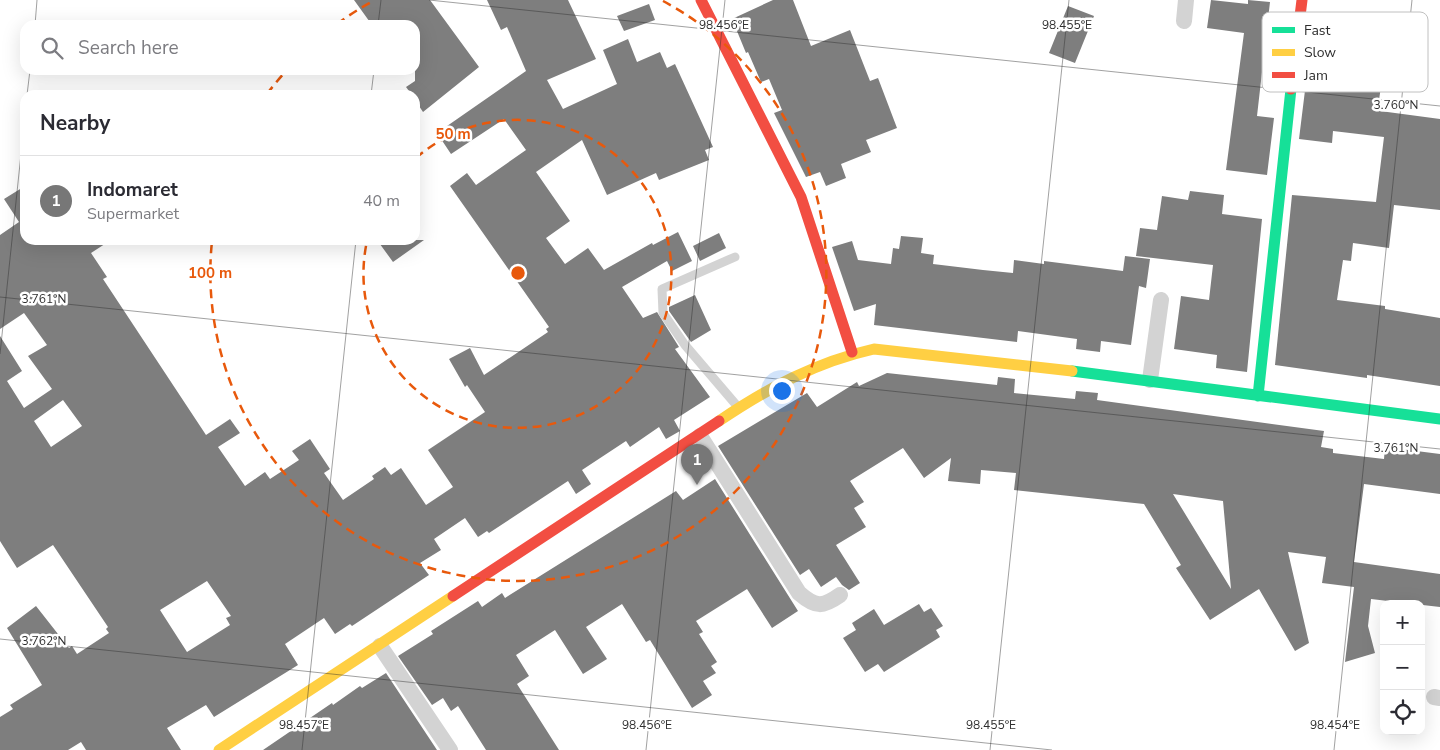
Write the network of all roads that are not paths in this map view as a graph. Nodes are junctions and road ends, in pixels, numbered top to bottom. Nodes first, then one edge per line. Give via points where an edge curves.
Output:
1 (702, 0) edge
2 (1186, 0) edge
3 (1184, 20) dead end
4 (1290, 92) edge
5 (735, 257) dead end
6 (1161, 300) dead end
7 (852, 352) junction
8 (1150, 380) junction
9 (1258, 396) junction
10 (738, 407) junction
11 (1440, 419) edge
12 (700, 436) junction
13 (840, 595) dead end
14 (380, 646) junction
15 (219, 750) edge
16 (450, 750) edge

1 - 7 street via 801,197
2 - 3 street
4 - 9 street
5 - 10 lane via 662,289 663,313 685,345
6 - 8 street
7 - 8 street via 874,349
7 - 10 street via 791,376
8 - 9 street
9 - 11 street
10 - 12 street
12 - 13 street via 799,593 809,602 818,604 828,603
12 - 14 street via 536,540
14 - 15 street
14 - 16 street

